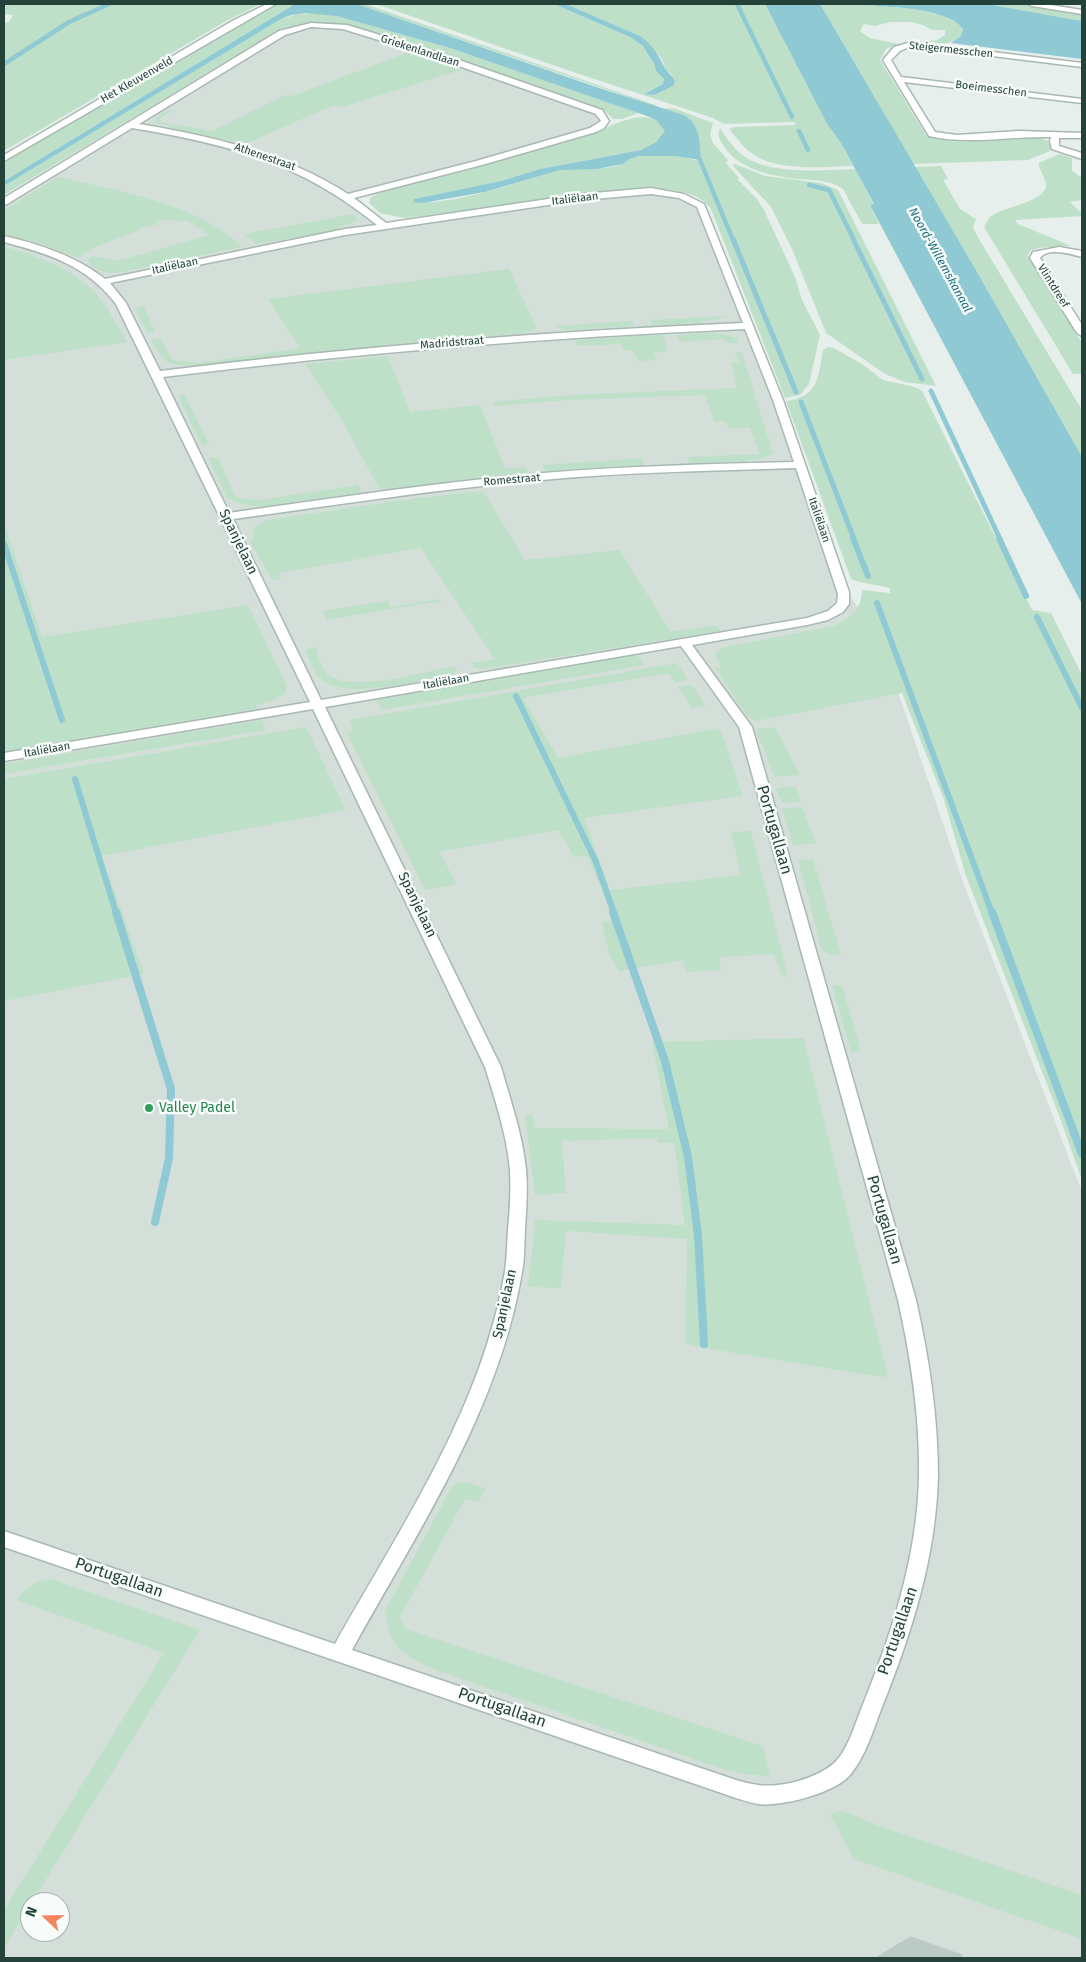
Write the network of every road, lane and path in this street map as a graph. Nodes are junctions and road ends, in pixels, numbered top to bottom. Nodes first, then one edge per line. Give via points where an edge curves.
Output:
1 (272, 4) edge
2 (1032, 4) edge
3 (1070, 4) edge
4 (1062, 9) junction
5 (1082, 12) edge
6 (1082, 65) edge
7 (900, 79) junction
8 (1082, 101) edge
9 (131, 125) junction
10 (1056, 136) junction
11 (1082, 136) edge
12 (1082, 156) edge
13 (4, 158) edge
14 (349, 196) junction
15 (4, 202) edge
16 (383, 225) junction
17 (4, 239) edge
18 (1082, 254) edge
19 (103, 282) junction
20 (749, 326) junction
21 (1082, 333) edge
22 (156, 375) junction
23 (800, 465) junction
24 (226, 518) junction
25 (684, 642) junction
26 (316, 705) junction
27 (4, 758) edge
28 (4, 1539) edge
29 (340, 1653) junction

1 - 13 street, Het Kleuvenveld
2 - 4 street
3 - 4 street
4 - 5 street
6 - 7 street, Steigermesschen via 911,44 897,48 887,60
7 - 8 street, Boeimesschen
7 - 10 street, Steigermesschen via 928,130 938,136
9 - 14 street, Athenestraat via 202,138 251,152 302,170
9 - 14 street, Griekenlandlaan via 290,29 319,25 344,27 436,55 599,112 605,121 593,130 498,158
9 - 15 street, Griekenlandlaan
10 - 11 street, Steigermesschen
10 - 12 street via 1055,147
14 - 16 street, Athenestraat
16 - 19 street, Italiëlaan via 227,254
16 - 20 street, Italiëlaan via 636,192 681,196 701,206
17 - 19 street, Spanjelaan via 67,260
18 - 21 street, Vlintdreef via 1070,250 1046,250 1036,254 1035,258
19 - 22 street, Spanjelaan via 120,303
20 - 22 street, Madridstraat via 464,342
20 - 23 street, Italiëlaan
22 - 24 street, Spanjelaan
23 - 24 street, Romestraat via 589,473 487,482
23 - 25 street, Italiëlaan via 841,585 842,605 816,620
24 - 26 street, Spanjelaan
25 - 26 street, Italiëlaan
25 - 29 street, Portugallaan via 745,727 919,1346 927,1399 928,1491 914,1586 903,1622 857,1746 842,1770 825,1781 782,1794 759,1795 736,1789
26 - 27 street, Italiëlaan
26 - 29 street, Spanjelaan via 376,822 493,1067 518,1169 514,1270 493,1355 458,1442
28 - 29 street, Portugallaan

